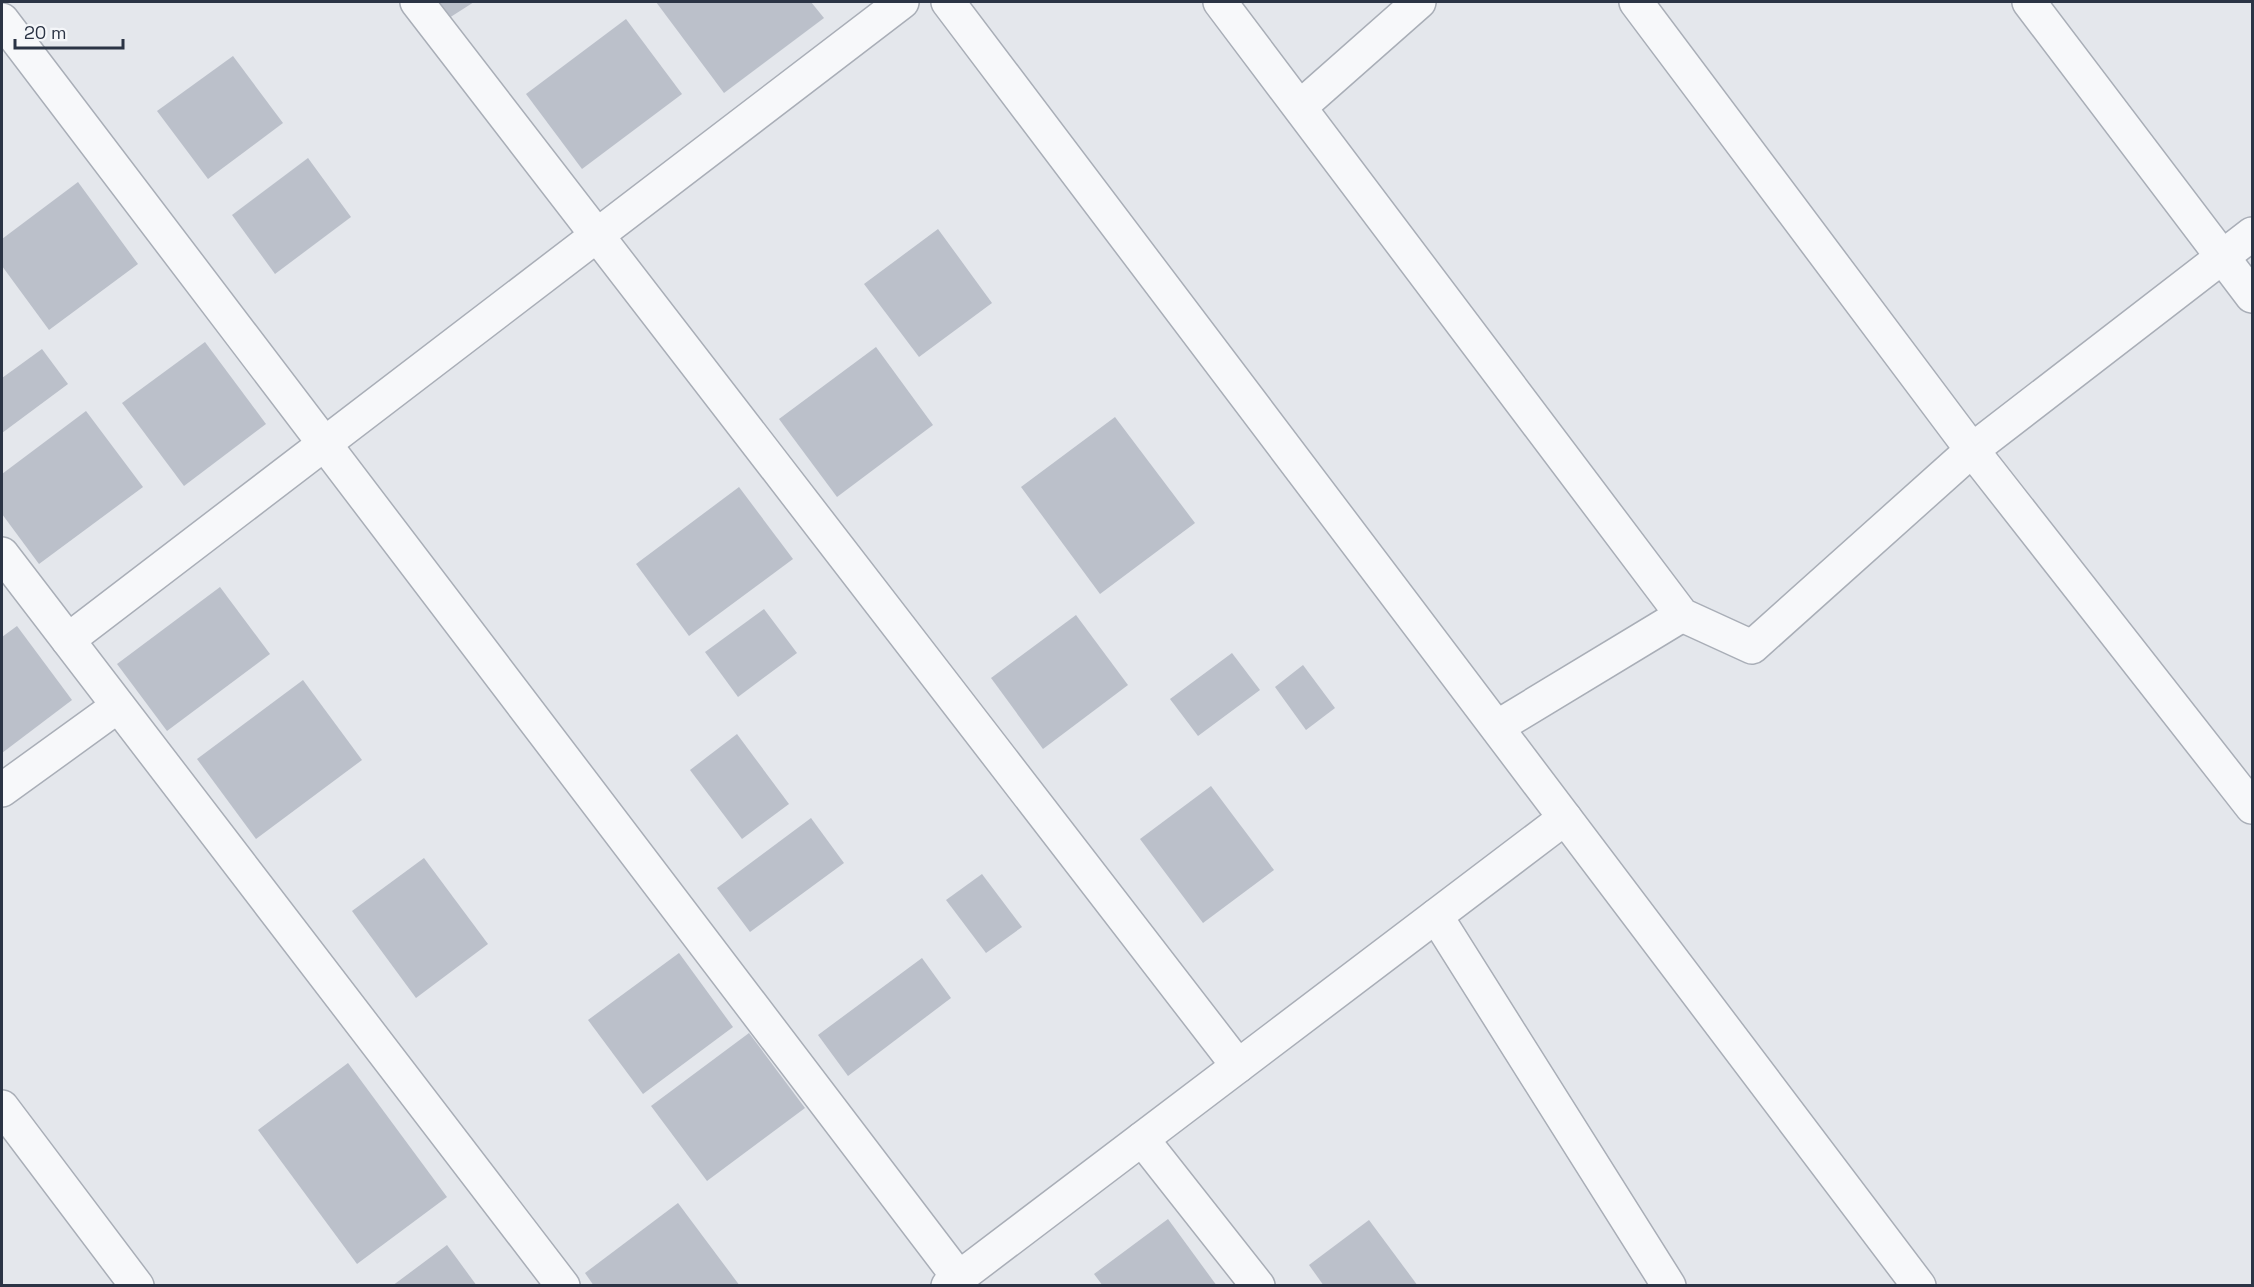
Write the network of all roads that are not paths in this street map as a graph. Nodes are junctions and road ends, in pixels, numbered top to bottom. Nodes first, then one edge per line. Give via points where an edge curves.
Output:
1 (417, 2) edge
2 (902, 2) edge
3 (948, 2) edge
4 (1220, 2) edge
5 (1419, 2) edge
6 (1636, 2) edge
7 (2030, 2) edge
8 (2, 20) edge
9 (1300, 107) junction
10 (2253, 234) edge
11 (597, 235) junction
12 (2223, 257) junction
13 (2253, 296) edge
14 (324, 444) junction
15 (1972, 450) junction
16 (2, 554) edge
17 (1682, 615) junction
18 (68, 640) junction
19 (118, 706) junction
20 (1497, 727) junction
21 (2247, 787) edge
22 (2, 790) edge
23 (1565, 818) junction
24 (1436, 915) junction
25 (1238, 1066) junction
26 (2, 1107) edge
27 (1142, 1139) junction
28 (953, 1282) edge
29 (137, 1286) edge
30 (563, 1286) edge
31 (1258, 1286) edge
32 (1669, 1286) edge
33 (1919, 1286) edge

1 - 11 street
2 - 11 street
3 - 20 street
4 - 9 street
5 - 9 street
6 - 15 street
7 - 12 street
8 - 14 street
9 - 17 street
10 - 12 street
11 - 14 street
11 - 25 street
12 - 13 street
12 - 15 street
14 - 18 street
14 - 28 street
15 - 17 street via 1752,647
15 - 21 street
16 - 18 street
17 - 20 street
18 - 19 street
19 - 22 street
19 - 30 street
20 - 23 street
23 - 24 street
23 - 33 street
24 - 25 street
24 - 32 street
25 - 27 street
26 - 29 street
27 - 28 street
27 - 31 street

